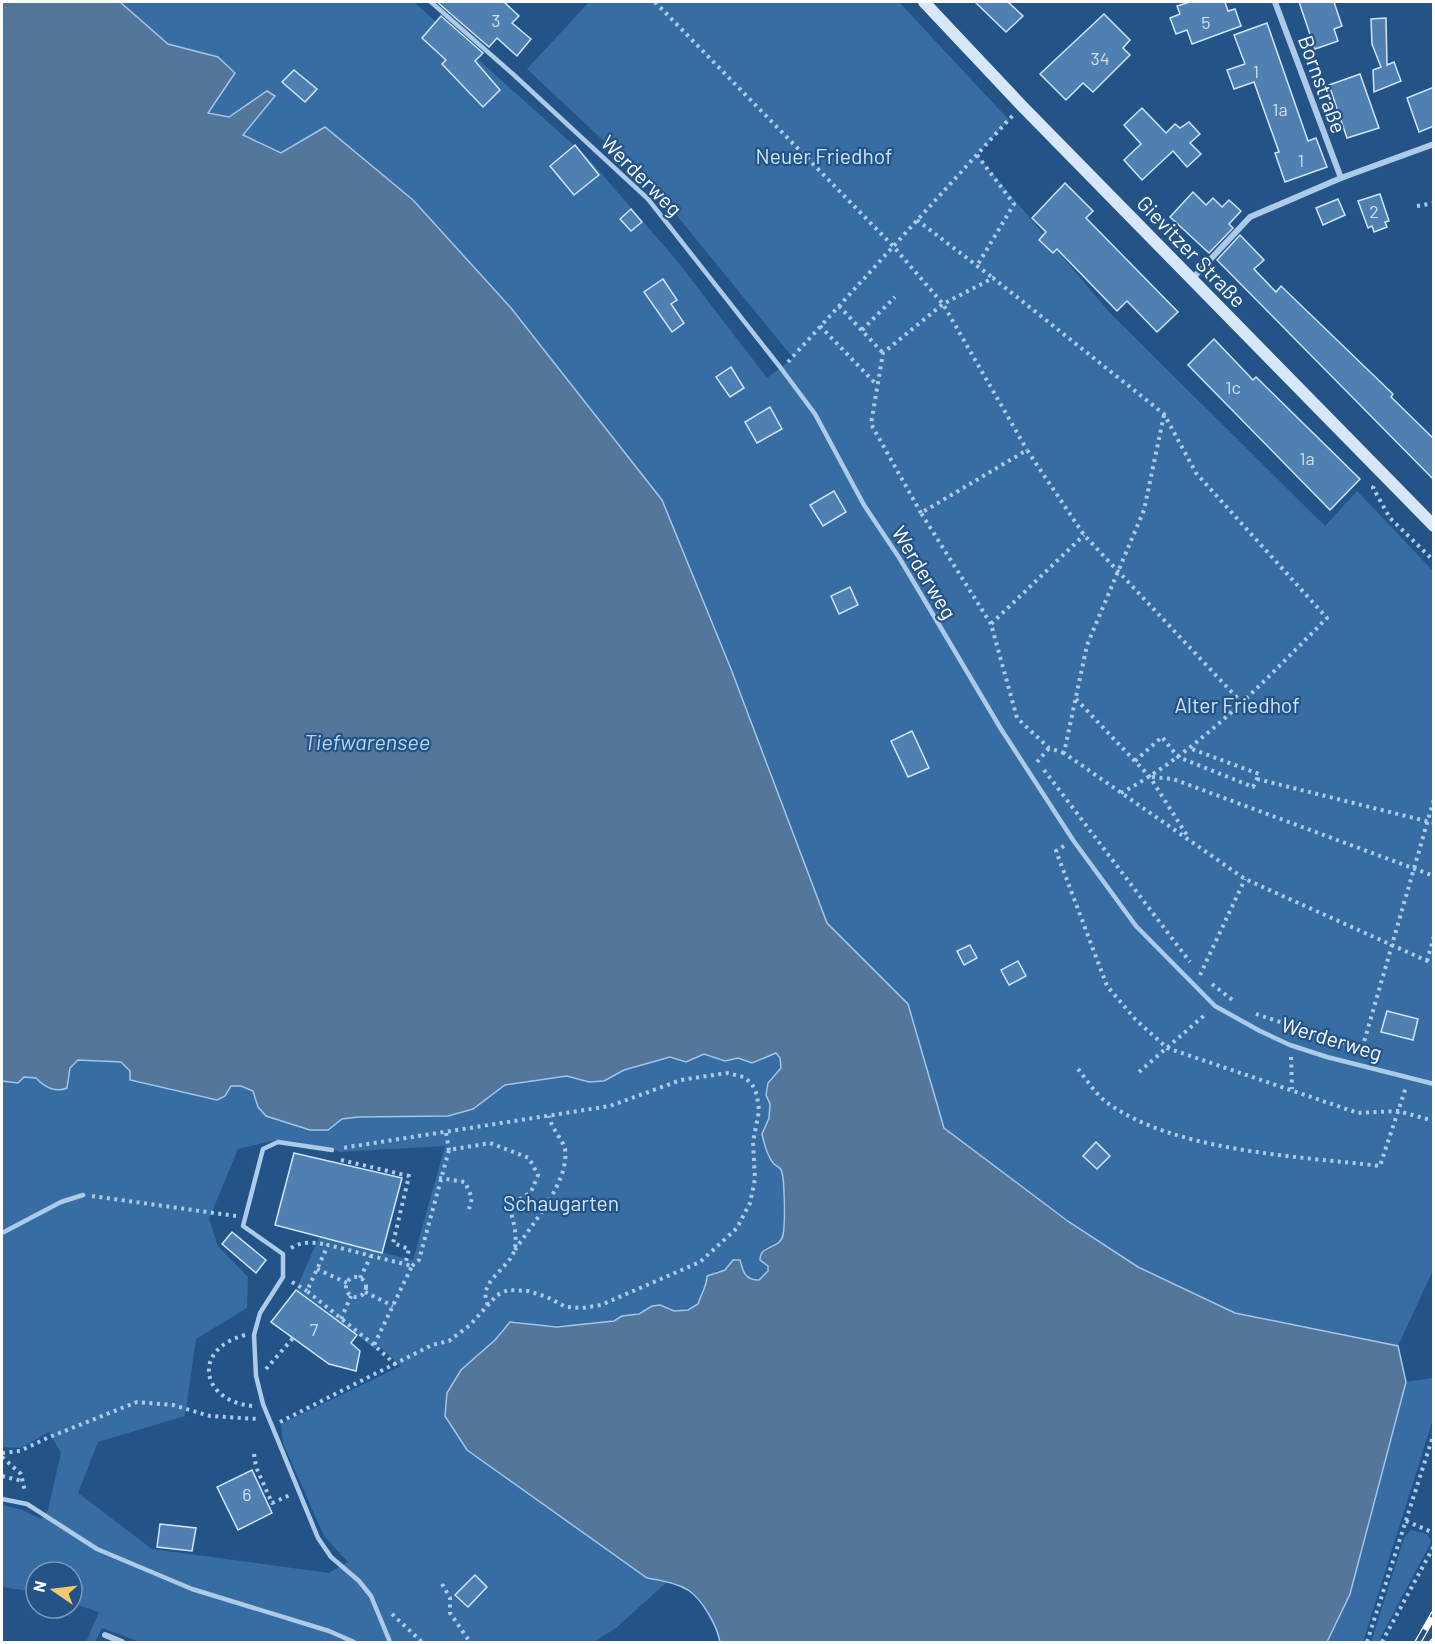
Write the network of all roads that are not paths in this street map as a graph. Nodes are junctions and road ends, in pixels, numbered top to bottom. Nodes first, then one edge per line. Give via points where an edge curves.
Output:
1 (431, 2) edge
2 (924, 2) edge
3 (1275, 2) edge
4 (1434, 144) edge
5 (1341, 178) junction
6 (1192, 279) junction
7 (1434, 526) edge
8 (1434, 1084) edge
9 (332, 1150) road end
10 (83, 1195) road end
11 (2, 1233) edge
12 (2, 1499) edge
13 (105, 1635) dead end
14 (122, 1642) edge
15 (354, 1642) edge
16 (390, 1642) edge

1 - 8 lane, Werderweg via 648,199 780,367 815,414 864,506 900,559 965,673 1073,840 1136,926 1215,1006 1290,1045
2 - 6 main road, Gievitzer Straße
3 - 5 street, Bornstraße
4 - 5 street
5 - 6 street via 1250,218
6 - 7 main road, Gievitzer Straße
9 - 16 lane via 278,1142 263,1149 243,1226 283,1254 283,1277 260,1313 254,1335 256,1376 268,1418 318,1538 331,1557 371,1596
10 - 11 lane via 61,1202
12 - 15 lane via 27,1504 97,1549 192,1589
13 - 14 street

